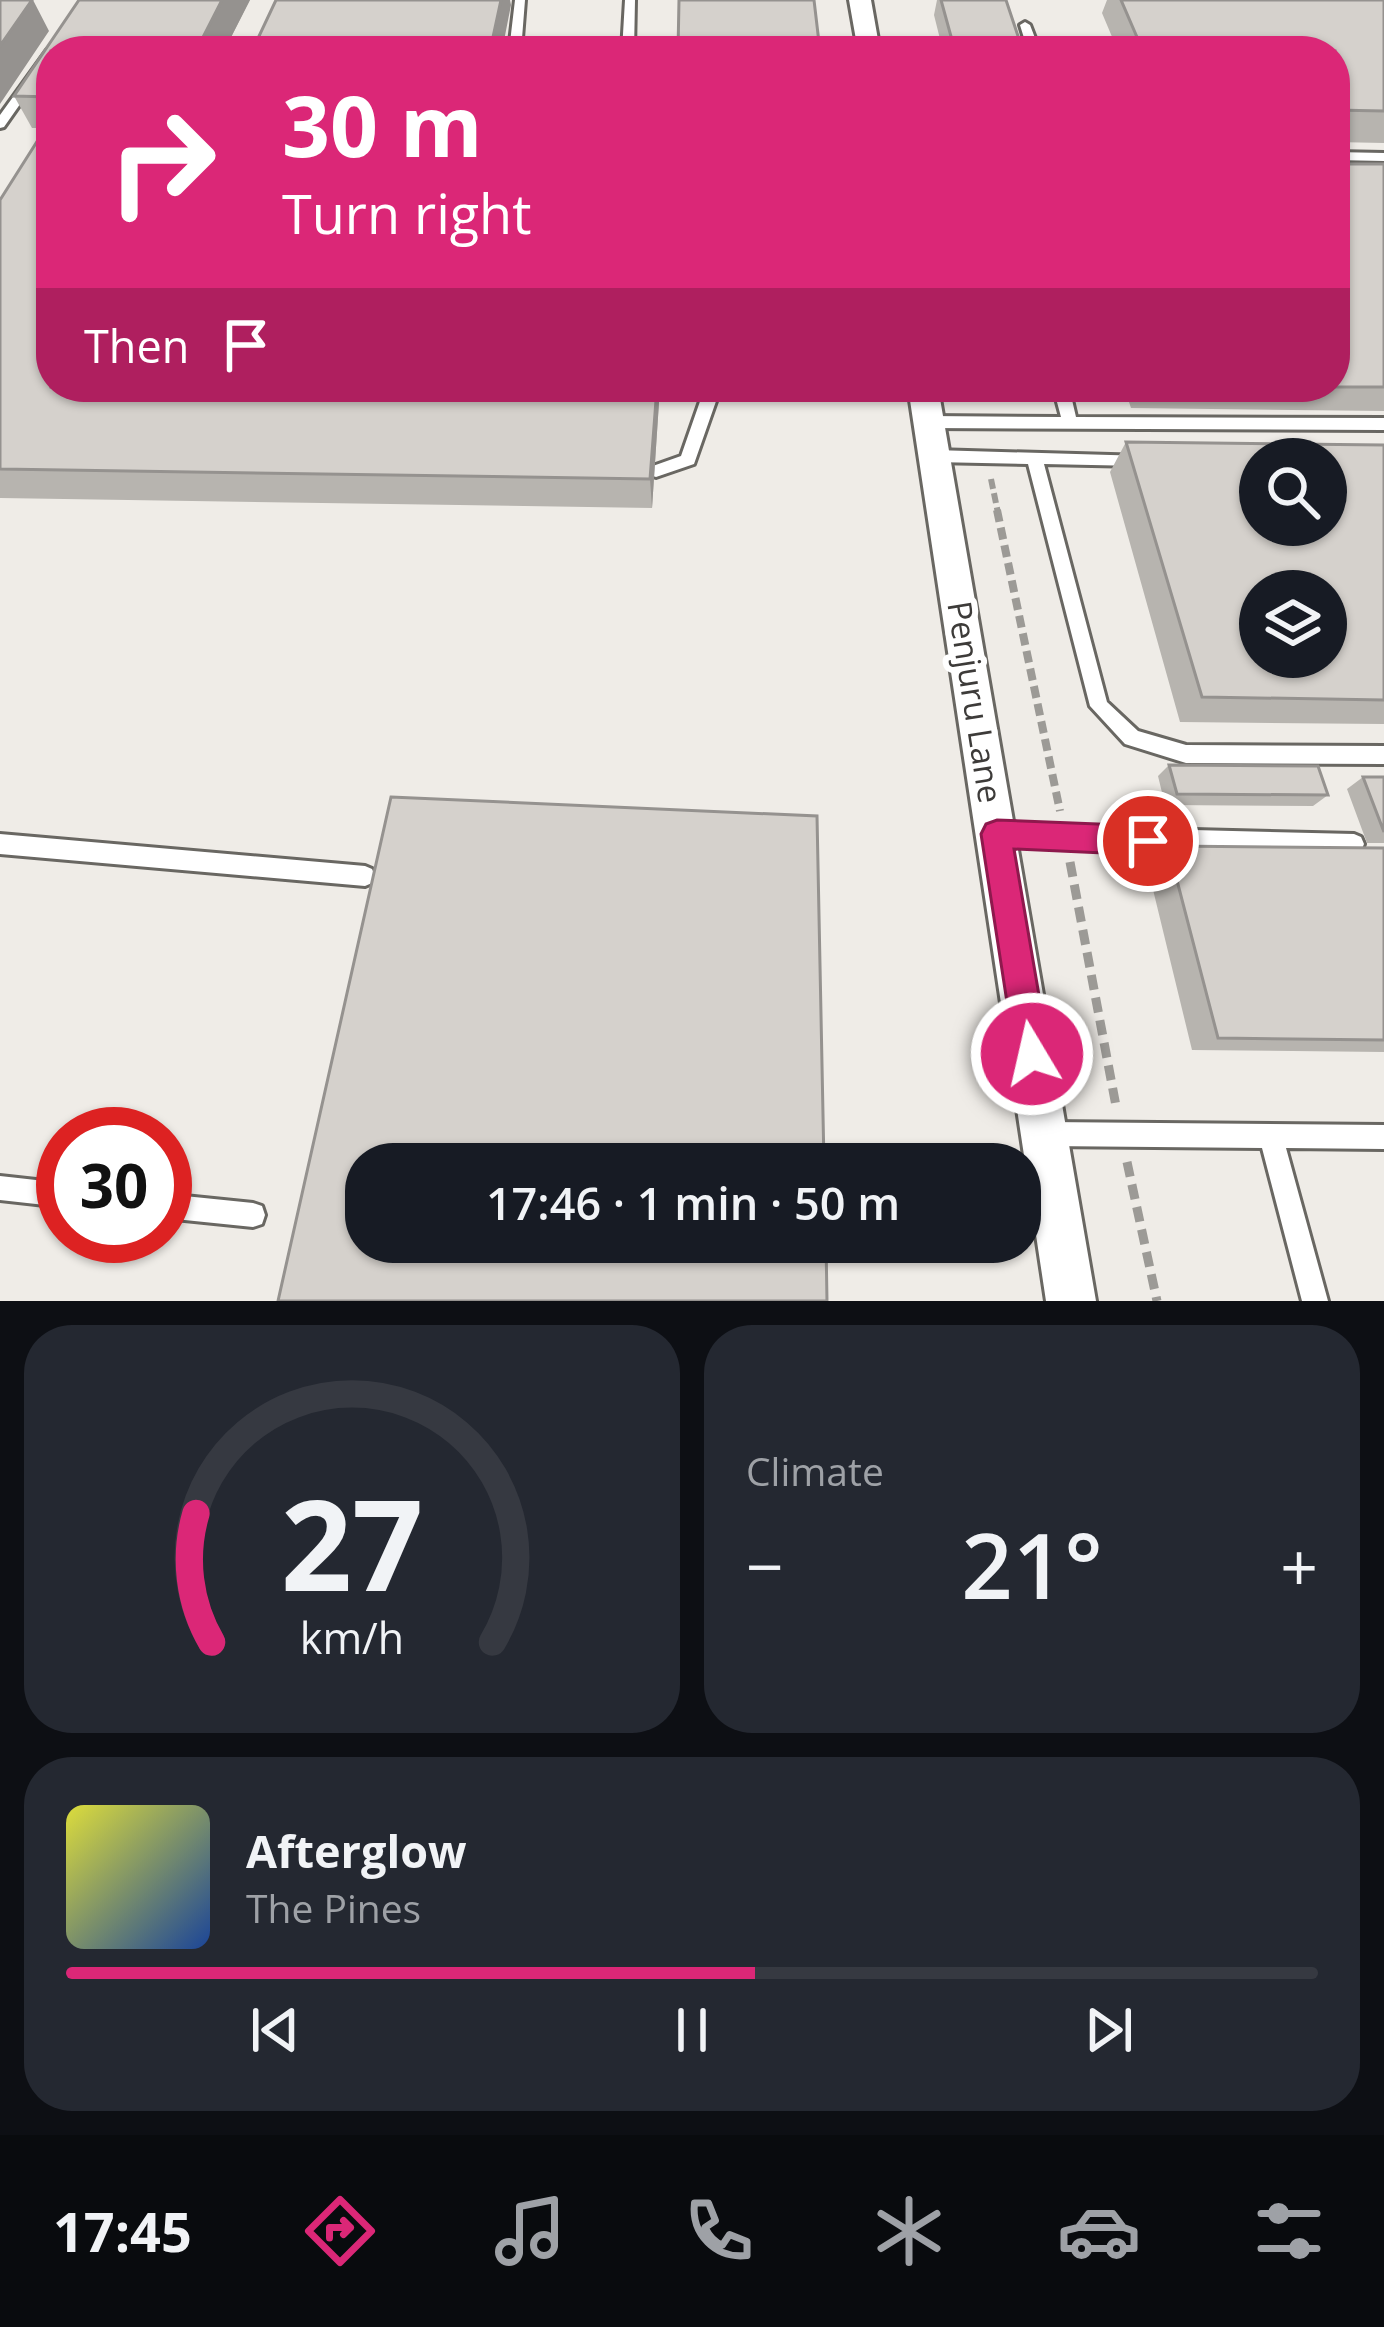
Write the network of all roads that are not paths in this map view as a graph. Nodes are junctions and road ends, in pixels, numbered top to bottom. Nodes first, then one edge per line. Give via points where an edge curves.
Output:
1 (520, 0) edge
2 (630, 0) edge
3 (860, 0) edge
4 (1025, 25) dead end
5 (516, 36) edge
6 (629, 36) edge
7 (866, 36) edge
8 (1029, 36) edge
9 (36, 72) edge
10 (0, 124) edge
11 (1350, 156) edge
12 (1384, 157) edge
13 (708, 402) edge
14 (925, 402) edge
15 (1065, 402) edge
16 (1070, 424) junction
17 (1384, 424) edge
18 (931, 439) junction
19 (1035, 459) junction
20 (1169, 460) edge
21 (656, 472) edge
22 (1384, 755) edge
23 (997, 834) junction
24 (0, 844) edge
25 (1354, 844) edge
26 (365, 876) dead end
27 (1044, 1134) junction
28 (1271, 1136) junction
29 (1384, 1138) edge
30 (0, 1188) edge
31 (36, 1192) edge
32 (192, 1208) edge
33 (253, 1215) dead end
34 (1071, 1301) edge
35 (1316, 1301) edge

1 - 5 lane
2 - 6 lane
3 - 7 street
4 - 8 lane
9 - 10 lane
11 - 12 lane
13 - 21 lane via 688,460
14 - 18 street, Penjuru Lane
15 - 16 lane
16 - 17 lane
16 - 18 lane
18 - 19 lane
18 - 23 street, Penjuru Lane
19 - 20 lane
19 - 22 lane via 1099,706 1132,738 1186,754
23 - 25 lane
23 - 27 street, Penjuru Lane
24 - 26 lane
27 - 28 lane
27 - 34 street, Penjuru Lane
28 - 29 lane
28 - 35 lane
30 - 31 lane
32 - 33 lane

